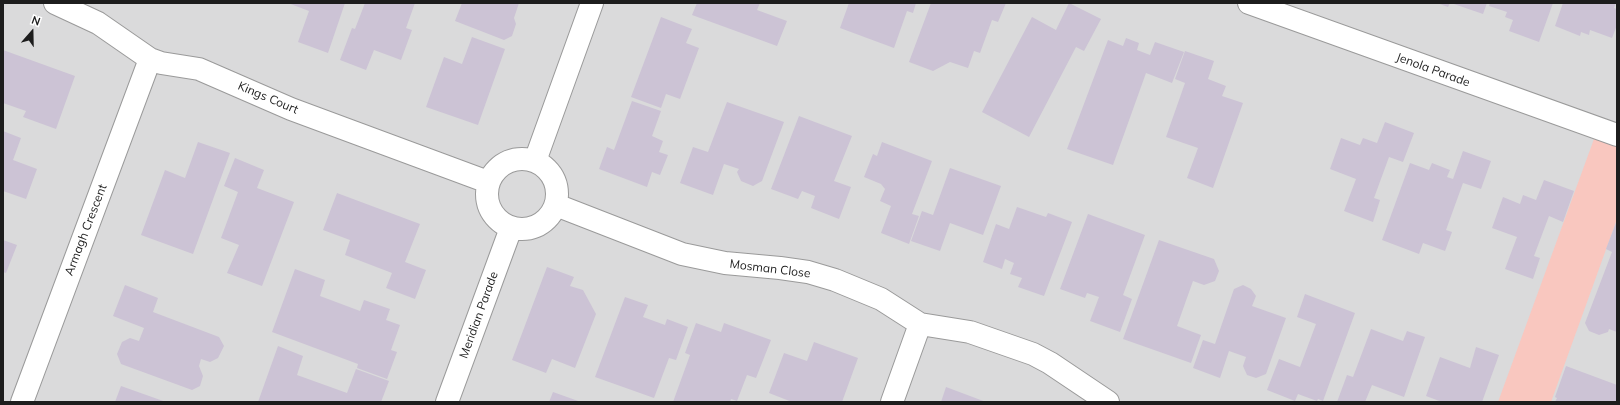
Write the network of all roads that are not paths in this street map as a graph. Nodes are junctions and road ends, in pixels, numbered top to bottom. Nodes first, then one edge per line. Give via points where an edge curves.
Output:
1 (54, 3) edge
2 (592, 3) edge
3 (1249, 3) edge
4 (150, 59) junction
5 (1617, 135) edge
6 (535, 161) junction
7 (488, 182) junction
8 (556, 205) junction
9 (510, 228) junction
10 (920, 324) junction
11 (22, 402) edge
12 (447, 402) edge
13 (892, 402) edge
14 (1108, 402) edge

1 - 4 street, Kings Court via 98,23
2 - 6 street
3 - 5 street, Jenola Parade
4 - 7 street, Kings Court via 199,69 291,109
4 - 11 street, Armagh Crescent
6 - 7 street via 524,158 502,164
6 - 8 street via 552,174 558,194
7 - 9 street via 488,205 493,215
8 - 9 street via 552,215 544,223 523,230
8 - 10 street, Mosman Close via 682,254 725,263 808,272 835,280 881,299
9 - 12 street, Meridian Parade
10 - 13 street
10 - 14 street, Mosman Close via 970,332 1033,354

